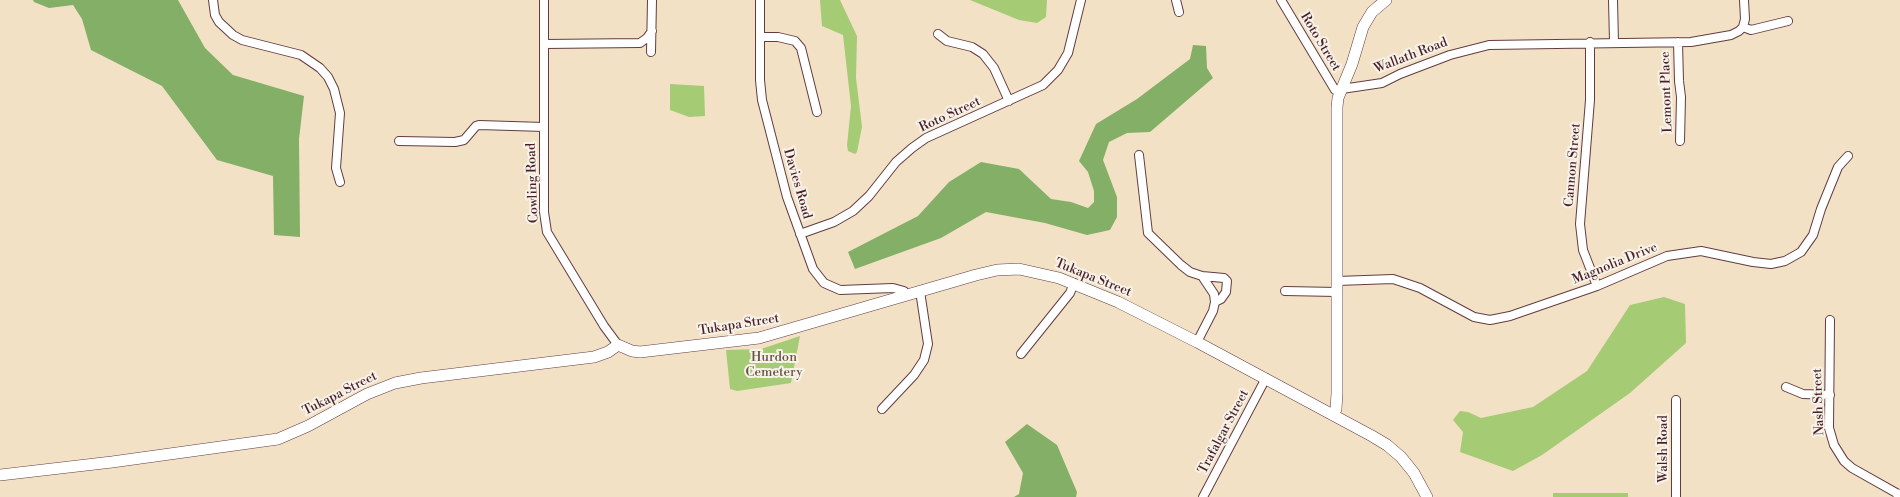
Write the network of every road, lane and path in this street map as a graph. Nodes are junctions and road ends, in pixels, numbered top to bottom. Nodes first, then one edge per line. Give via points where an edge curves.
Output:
1 (213, 0) edge
2 (544, 0) edge
3 (652, 0) edge
4 (760, 0) edge
5 (1081, 0) edge
6 (1176, 0) edge
7 (1281, 0) edge
8 (1386, 0) edge
9 (1613, 0) edge
10 (1744, 0) edge
11 (1179, 12) dead end
12 (1788, 21) dead end
13 (1743, 27) junction
14 (652, 31) junction
15 (938, 34) dead end
16 (760, 37) junction
17 (1590, 42) junction
18 (1614, 42) junction
19 (1678, 42) junction
20 (544, 44) junction
21 (651, 52) dead end
22 (1342, 89) junction
23 (1009, 101) junction
24 (817, 112) dead end
25 (544, 127) junction
26 (400, 141) dead end
27 (1680, 141) dead end
28 (1139, 155) dead end
29 (1848, 156) dead end
30 (340, 182) dead end
31 (800, 234) junction
32 (1202, 276) junction
33 (1074, 283) junction
34 (1597, 286) junction
35 (1337, 287) junction
36 (920, 291) junction
37 (1285, 291) dead end
38 (905, 296) junction
39 (1215, 302) junction
40 (1830, 320) dead end
41 (1197, 342) junction
42 (618, 345) junction
43 (1021, 354) dead end
44 (1266, 378) junction
45 (1786, 387) dead end
46 (1830, 395) junction
47 (1676, 400) dead end
48 (882, 409) dead end
49 (1333, 415) junction
50 (0, 475) edge
51 (1900, 496) edge
52 (1203, 497) edge
53 (1428, 497) edge
54 (1676, 497) edge

1 - 30 street via 215,15 233,35 242,40 301,55 320,68 328,78 334,89 340,113 336,168
2 - 20 street, Cowling Road
3 - 14 street
4 - 16 street, Davies Road
5 - 23 street, Roto Street via 1072,40 1063,63 1043,85
6 - 11 street
7 - 22 street, Roto Street via 1335,90
8 - 22 street via 1372,12 1364,24
9 - 18 street
10 - 13 street
12 - 13 street, Wallath Road via 1751,30
13 - 19 street, Wallath Road via 1721,37
14 - 20 street via 640,43
14 - 21 street
15 - 23 street via 947,41 983,54 994,68
16 - 24 street via 796,41 801,48
16 - 31 street, Davies Road via 762,100 787,197
17 - 18 street, Wallath Road
17 - 22 street, Wallath Road via 1489,45 1450,55 1382,83
17 - 34 street, Cannon Street via 1590,100 1580,224 1583,250
18 - 19 street, Wallath Road
19 - 27 street, Lemont Place via 1682,104
20 - 25 street, Cowling Road
22 - 35 street via 1337,107
23 - 31 street, Roto Street via 926,138 896,162 869,196 853,211 834,222
25 - 26 street via 479,125 464,140 456,142
25 - 42 street, Cowling Road via 544,212 547,232
28 - 32 street via 1148,233 1180,265
29 - 34 street, Magnolia Drive via 1838,167 1813,235 1801,252 1785,261 1771,264 1753,262 1701,251 1667,256
31 - 38 street, Davies Road via 813,270 824,283 836,289 850,291 898,289 904,291
32 - 39 street via 1211,288
32 - 39 street via 1224,278 1227,281 1226,292
33 - 36 street, Tukapa Street via 1040,272 1007,269
33 - 41 street, Tukapa Street
33 - 43 street via 1070,293
34 - 35 street, Magnolia Drive via 1510,316 1490,320 1474,317 1420,288 1392,279
35 - 37 street, Magnolia Drive
35 - 49 street via 1337,402
36 - 38 street, Tukapa Street
36 - 48 street via 928,344 924,360 914,375
38 - 42 street, Tukapa Street via 759,338 640,352
39 - 41 street
40 - 46 street, Nash Street
41 - 44 street, Tukapa Street
42 - 50 street, Tukapa Street via 594,357 395,383 367,394 278,440
44 - 49 street, Tukapa Street
44 - 52 street, Trafalgar Street
45 - 46 street via 1803,394
46 - 51 street, Nash Street via 1831,437 1844,461
47 - 54 street, Walsh Road
49 - 53 street, Tukapa Street via 1387,445 1401,457

